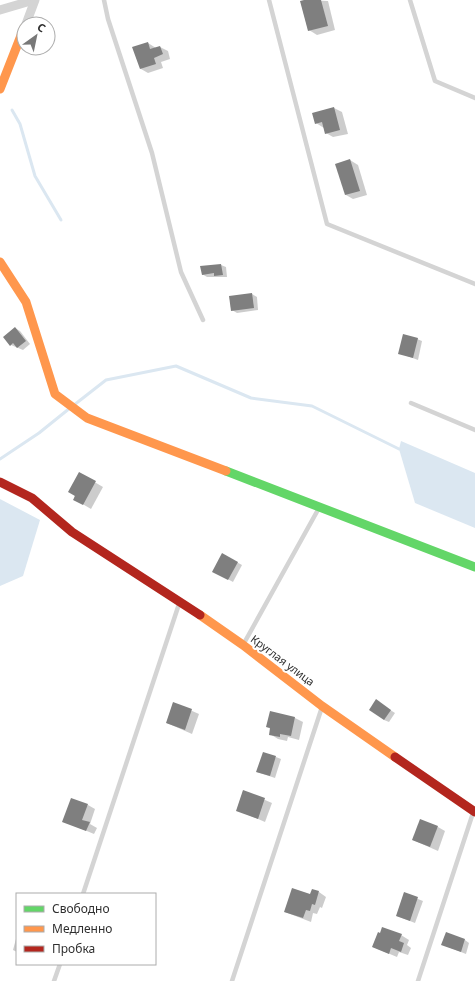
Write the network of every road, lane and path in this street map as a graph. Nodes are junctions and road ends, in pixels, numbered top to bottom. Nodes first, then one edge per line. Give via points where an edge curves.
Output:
1 (35, 0) edge
2 (104, 0) edge
3 (269, 0) edge
4 (410, 0) edge
5 (0, 10) edge
6 (29, 16) edge
7 (16, 48) edge
8 (0, 89) edge
9 (475, 98) edge
10 (0, 262) edge
11 (475, 284) edge
12 (202, 320) dead end
13 (411, 403) dead end
14 (475, 430) edge
15 (0, 482) edge
16 (320, 508) junction
17 (475, 568) edge
18 (180, 601) junction
19 (243, 645) junction
20 (322, 706) junction
21 (474, 812) edge
22 (83, 893) edge
23 (60, 965) edge
24 (54, 981) edge
25 (232, 981) edge
26 (418, 981) edge

1 - 5 street
1 - 6 street
2 - 12 lane via 152,153 181,272
3 - 11 lane via 327,224
4 - 9 lane via 436,81
7 - 8 street
10 - 16 street via 26,302 55,394 86,418
13 - 14 lane
15 - 18 street, Круглая улица via 32,498 72,532
16 - 17 street
16 - 19 lane
18 - 19 street, Круглая улица
18 - 22 lane
19 - 20 street, Круглая улица
20 - 21 street, Круглая улица
20 - 25 lane
21 - 26 lane
23 - 24 lane

